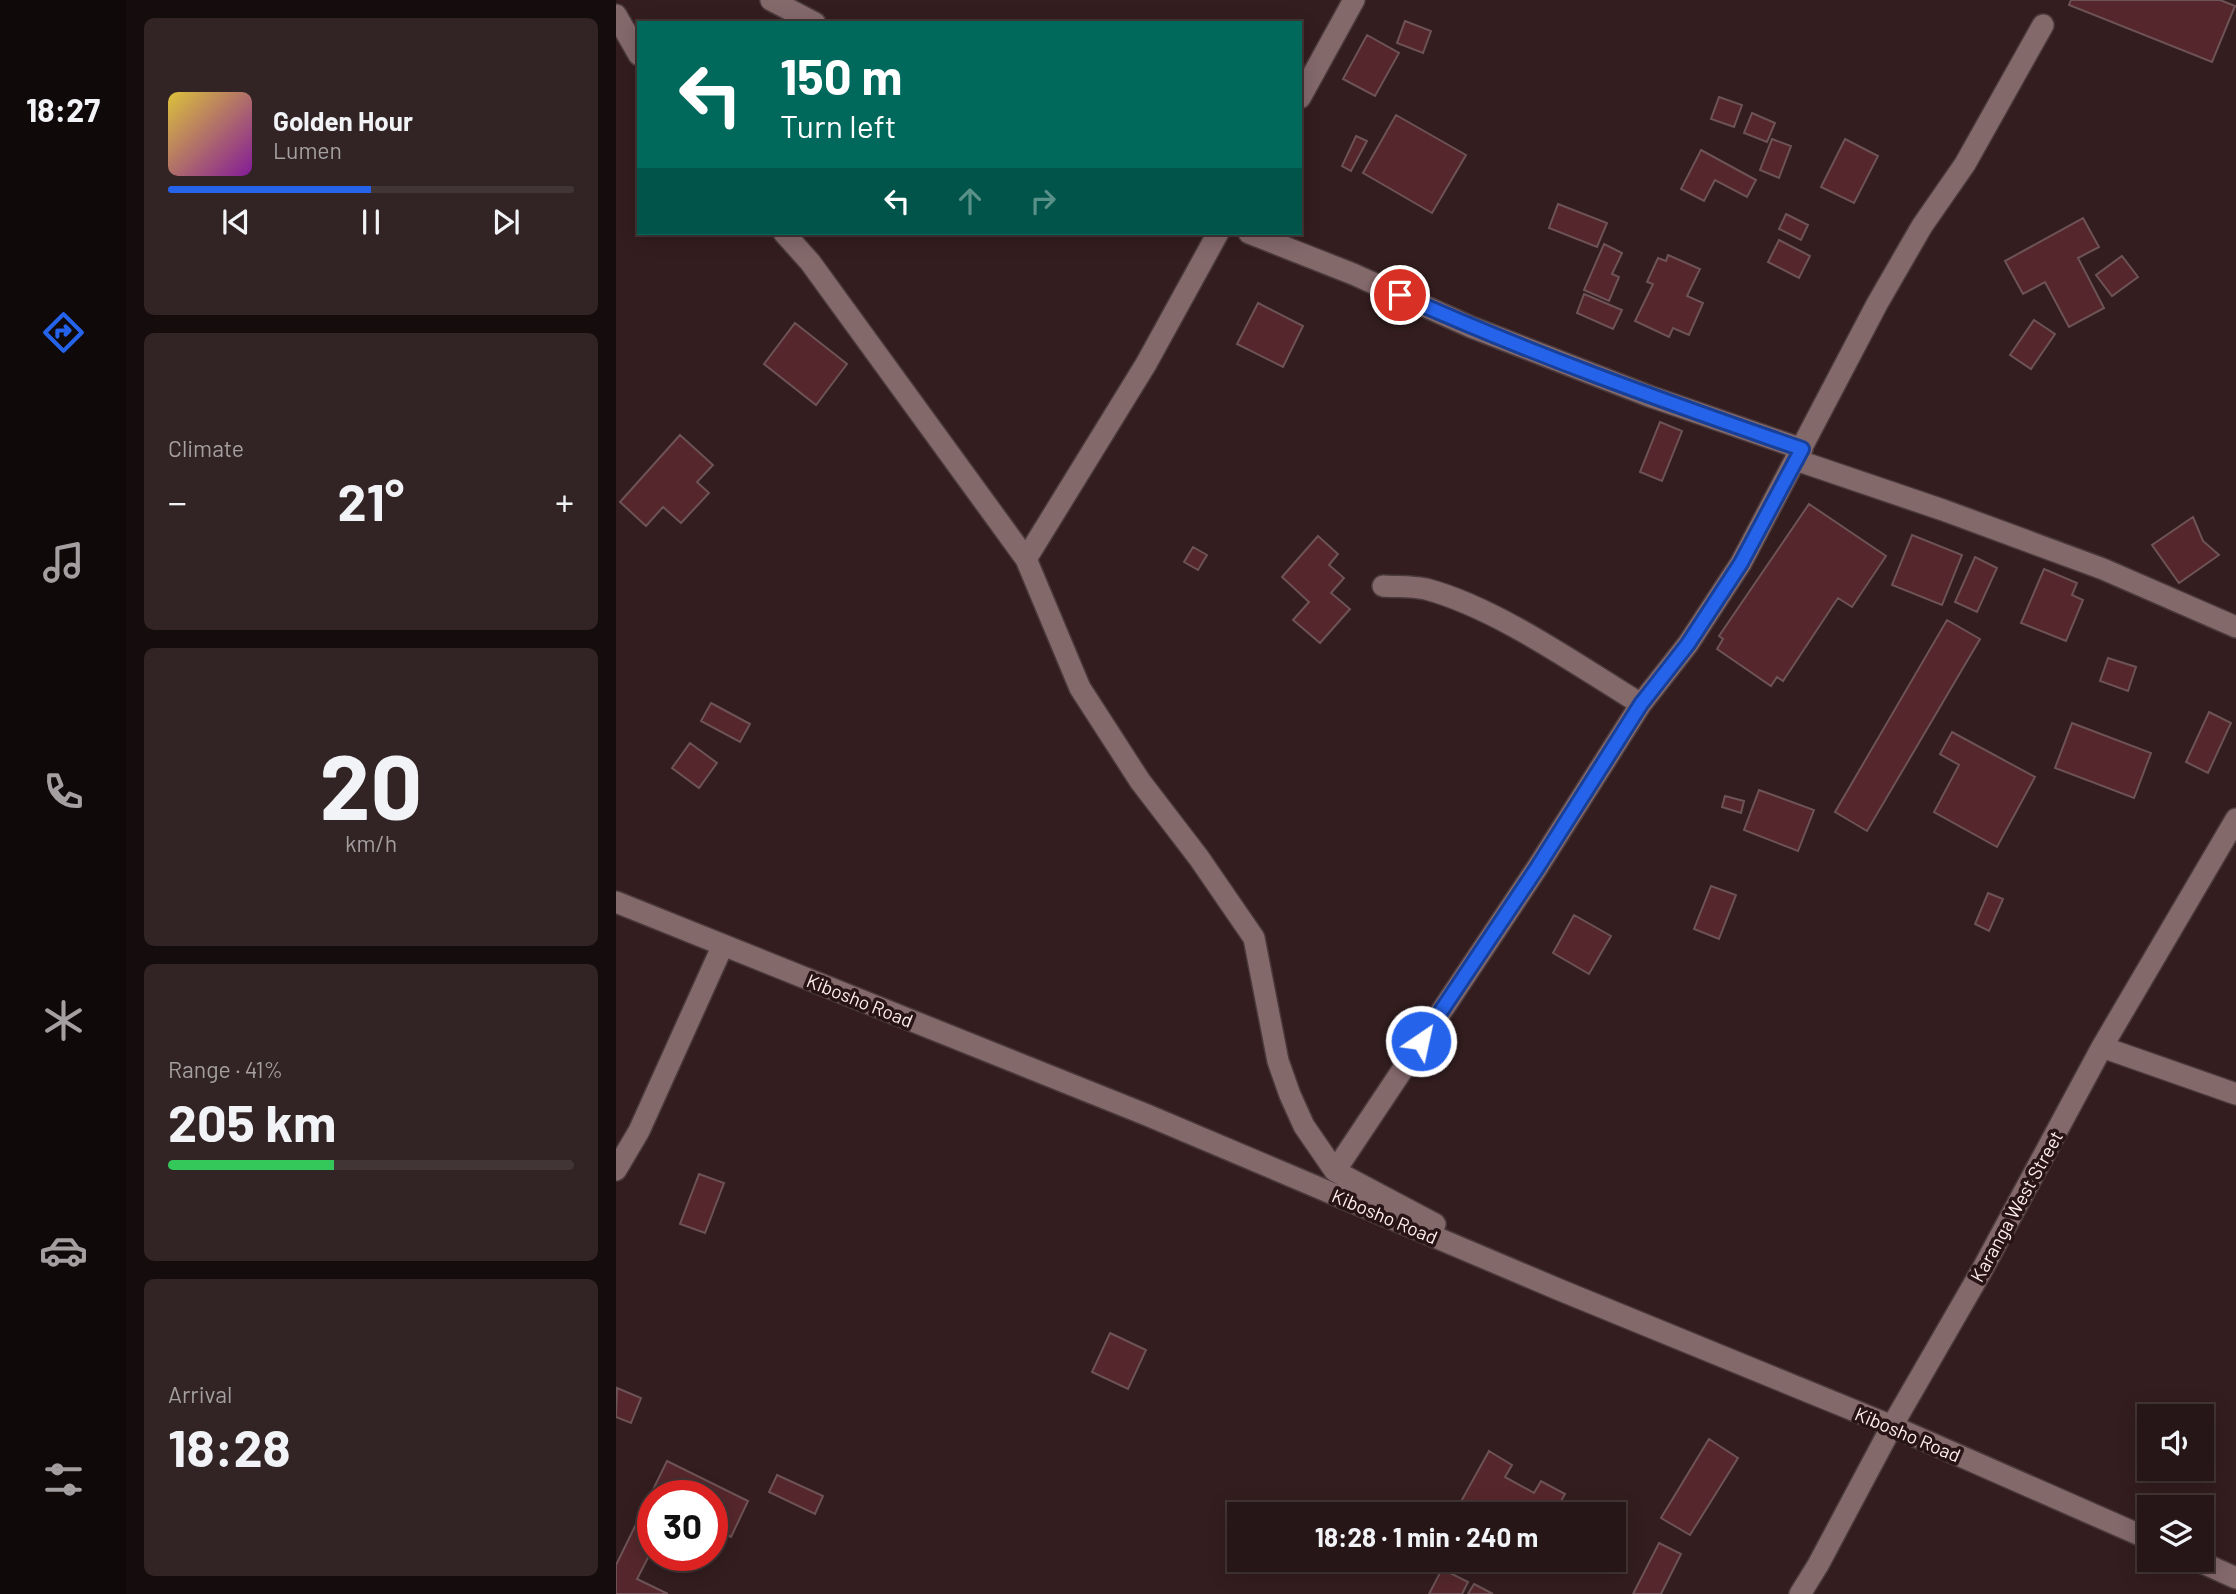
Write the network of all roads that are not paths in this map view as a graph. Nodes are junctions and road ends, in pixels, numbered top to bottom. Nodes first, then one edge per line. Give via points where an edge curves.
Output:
1 (771, 0) edge
2 (1354, 0) edge
3 (616, 15) edge
4 (811, 21) edge
5 (2043, 25) dead end
6 (637, 52) edge
7 (1302, 94) edge
8 (786, 235) edge
9 (1217, 235) edge
10 (1254, 235) edge
11 (1799, 454) junction
12 (1026, 559) junction
13 (1383, 586) dead end
14 (2236, 627) edge
15 (1641, 704) junction
16 (2236, 819) edge
17 (616, 902) edge
18 (723, 945) junction
19 (2102, 1048) junction
20 (2236, 1094) edge
21 (616, 1170) edge
22 (1335, 1171) junction
23 (1560, 1290) junction
24 (1892, 1426) junction
25 (2137, 1534) edge
26 (2214, 1568) edge
27 (2236, 1578) edge
28 (1800, 1594) edge

1 - 4 street
2 - 7 street
3 - 6 street
5 - 11 street via 1965,164 1877,304
8 - 12 street
9 - 12 street via 1146,364
10 - 11 street via 1471,327
11 - 14 street via 2103,569
11 - 15 street via 1741,563 1688,644
12 - 22 street via 1080,688 1140,781 1254,938 1278,1061 1304,1126
13 - 15 street via 1423,589 1463,602
15 - 22 street
16 - 19 street, Karanga West Street
17 - 18 street, Kibosho Road
18 - 21 street via 639,1131
18 - 23 street, Kibosho Road via 1147,1115
19 - 20 street
19 - 24 street, Karanga West Street
22 - 23 street
23 - 24 street, Kibosho Road
24 - 25 street, Kibosho Road
24 - 28 street, Karanga West Street
26 - 27 street

